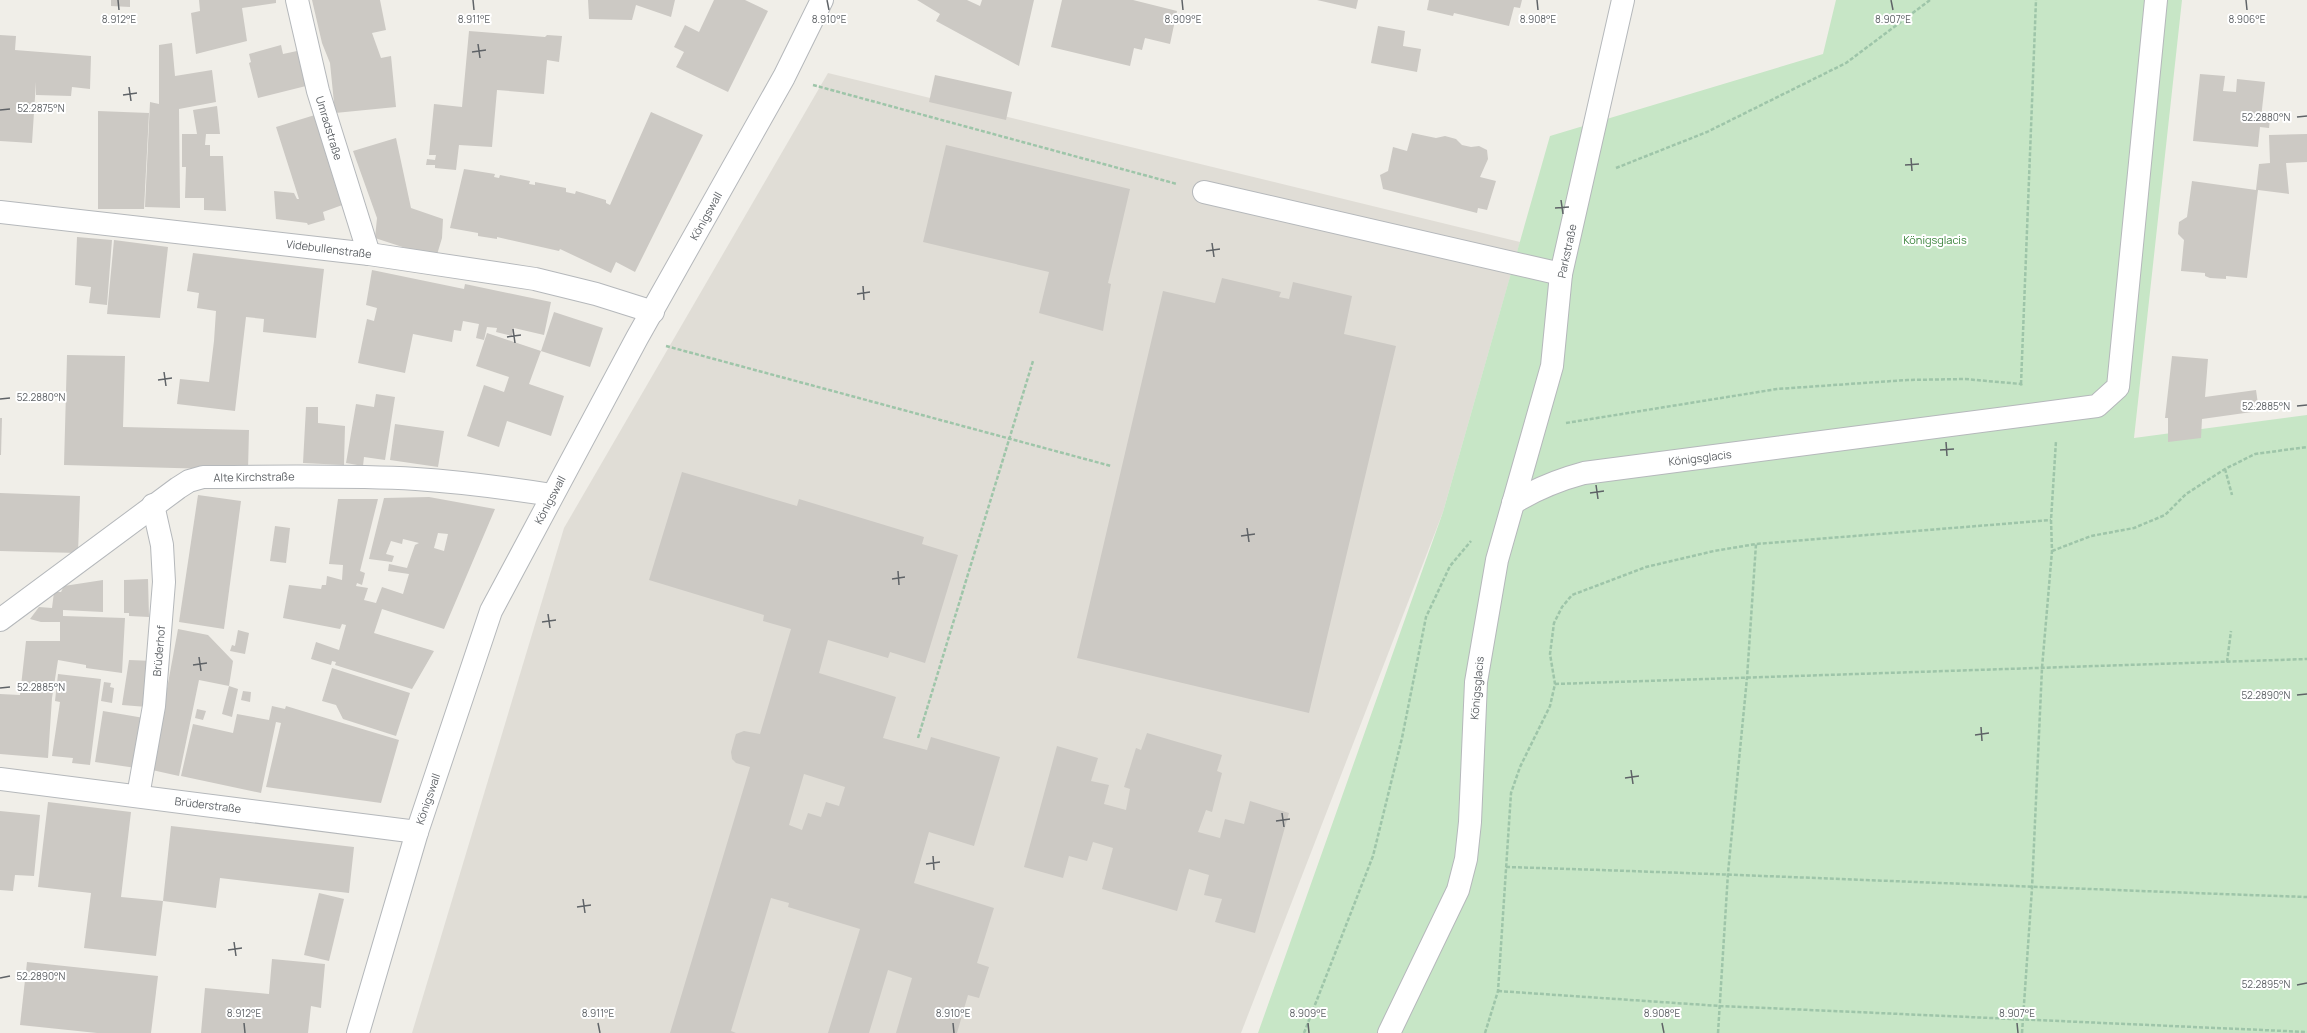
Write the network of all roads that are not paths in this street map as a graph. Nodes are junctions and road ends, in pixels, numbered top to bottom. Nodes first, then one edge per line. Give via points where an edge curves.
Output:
1 (297, 0) edge
2 (822, 0) edge
3 (1623, 0) edge
4 (2156, 0) edge
5 (1204, 192) road end
6 (0, 212) edge
7 (368, 254) junction
8 (1561, 274) junction
9 (653, 312) junction
10 (552, 495) junction
11 (1513, 502) junction
12 (153, 505) junction
13 (0, 620) edge
14 (0, 779) edge
15 (138, 796) junction
16 (417, 832) junction
17 (358, 1033) edge
18 (1389, 1033) edge

1 - 7 street, Umradstraße via 318,91
2 - 9 street, Königswall via 784,77
3 - 8 street, Parkstraße
4 - 11 street, Königsglacis via 2118,387 2097,406 1584,473 1535,490
5 - 8 street
6 - 7 street, Videbullenstraße
7 - 9 street, Videbullenstraße via 535,278
8 - 11 street, Parkstraße via 1552,366
9 - 10 street, Königswall
10 - 12 street, Alte Kirchstraße via 416,479 310,476 203,477 189,481
10 - 16 street, Königswall via 491,611
11 - 18 street, Königsglacis via 1497,560 1476,682 1466,859 1458,890
12 - 13 street, Alte Kirchstraße
12 - 15 street, Brüderhof via 162,545 164,582 154,706
14 - 15 street, Brüderstraße
15 - 16 street, Brüderstraße
16 - 17 street, Königswall

